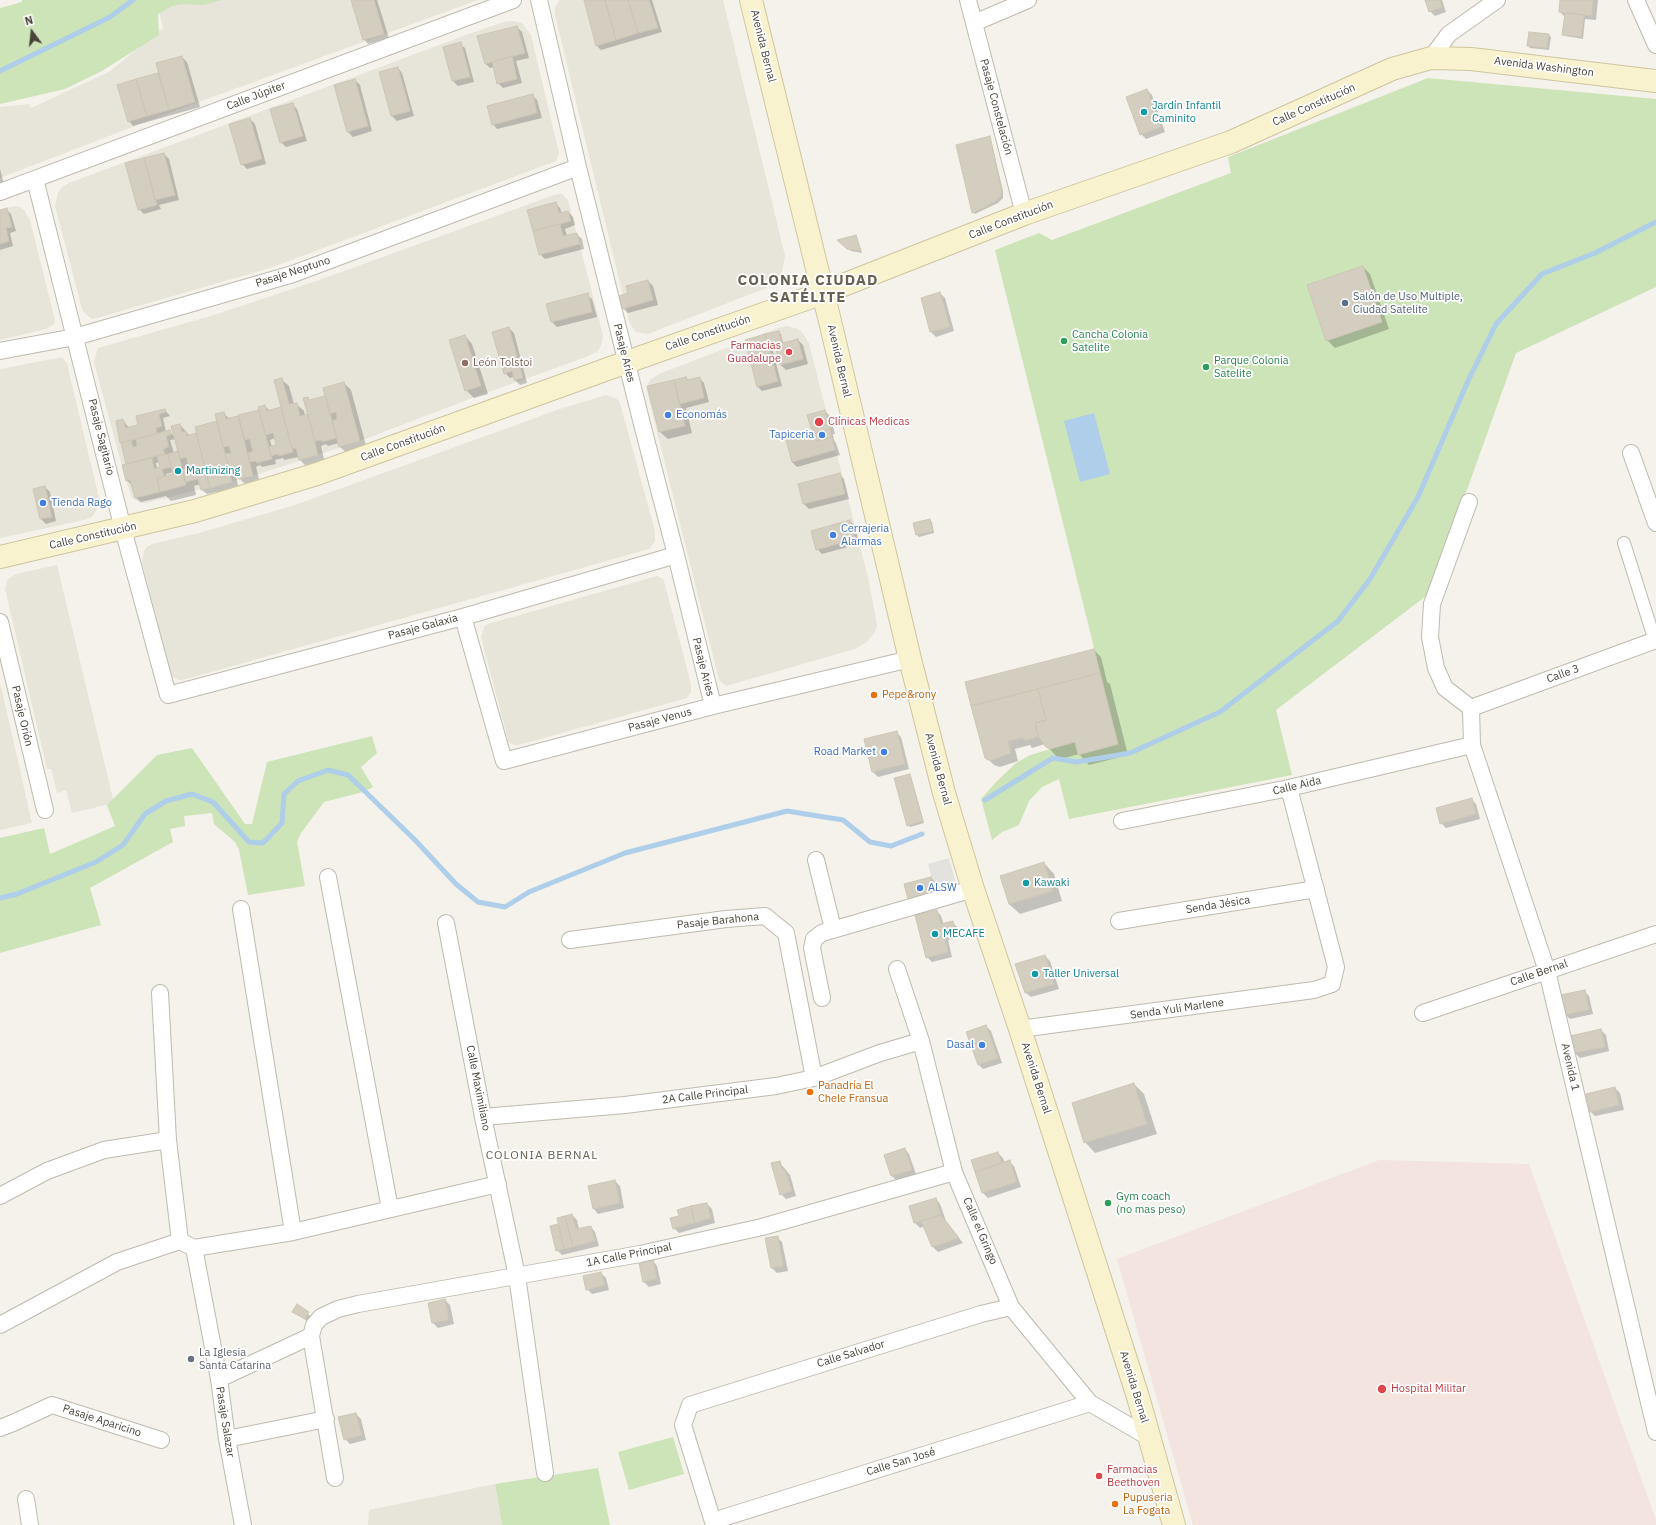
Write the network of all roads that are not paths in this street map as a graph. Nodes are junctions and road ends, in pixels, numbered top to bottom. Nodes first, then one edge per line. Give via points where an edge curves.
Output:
1 (513, 0) edge
2 (539, 0) edge
3 (751, 0) edge
4 (968, 0) edge
5 (1028, 0) edge
6 (1497, 0) edge
7 (1636, 0) edge
8 (974, 22) junction
9 (1656, 45) edge
10 (1431, 58) junction
11 (1656, 81) edge
12 (578, 166) junction
13 (34, 179) junction
14 (0, 192) edge
15 (1024, 214) junction
16 (823, 293) junction
17 (75, 337) junction
18 (0, 351) edge
19 (626, 362) junction
20 (1631, 453) dead end
21 (1469, 502) dead end
22 (1656, 523) edge
23 (123, 529) junction
24 (1624, 543) dead end
25 (676, 555) junction
26 (0, 557) edge
27 (462, 617) junction
28 (0, 622) edge
29 (1655, 641) edge
30 (910, 659) junction
31 (168, 695) joint
32 (713, 706) junction
33 (1471, 708) junction
34 (1472, 745) junction
35 (1289, 788) junction
36 (44, 810) dead end
37 (1122, 821) dead end
38 (816, 860) dead end
39 (328, 877) dead end
40 (973, 889) junction
41 (1316, 889) junction
42 (241, 909) dead end
43 (1119, 920) dead end
44 (446, 923) dead end
45 (833, 929) junction
46 (1656, 934) edge
47 (570, 940) dead end
48 (898, 969) dead end
49 (1547, 971) junction
50 (160, 993) dead end
51 (822, 998) dead end
52 (1422, 1013) dead end
53 (1020, 1029) junction
54 (921, 1042) junction
55 (814, 1078) junction
56 (483, 1117) junction
57 (168, 1140) junction
58 (954, 1172) junction
59 (498, 1184) junction
60 (0, 1196) edge
61 (390, 1209) junction
62 (293, 1232) junction
63 (180, 1241) junction
64 (194, 1248) junction
65 (517, 1276) junction
66 (1011, 1307) junction
67 (0, 1325) edge
68 (311, 1336) junction
69 (219, 1380) junction
70 (1090, 1403) junction
71 (326, 1419) junction
72 (0, 1428) edge
73 (1656, 1432) edge
74 (1150, 1438) junction
75 (227, 1439) junction
76 (161, 1440) dead end
77 (545, 1473) dead end
78 (335, 1478) dead end
79 (26, 1499) dead end
80 (714, 1523) edge
81 (30, 1525) edge
82 (243, 1525) edge
83 (1174, 1525) edge

1 - 13 street, Calle Júpiter
2 - 12 street, Pasaje Aries
3 - 16 main road, Avenida Bernal
4 - 8 street, Pasaje Constelación
5 - 8 street
6 - 10 street via 1449,34
7 - 9 street
8 - 15 street, Pasaje Constelación
10 - 11 main road, Avenida Washington via 1471,59
10 - 15 main road, Calle Constitución via 1392,69 1231,142
12 - 17 street, Pasaje Neptuno via 293,274
12 - 19 street, Pasaje Aries
13 - 14 street, Calle Júpiter
13 - 17 street, Pasaje Sagitario
15 - 16 main road, Calle Constitución
16 - 19 main road, Calle Constitución
16 - 30 main road, Avenida Bernal
17 - 18 street, Pasaje Neptuno
17 - 23 street, Pasaje Sagitario
19 - 23 main road, Calle Constitución via 318,474 195,511
19 - 25 street, Pasaje Aries
20 - 22 street
21 - 33 street via 1432,604 1430,637 1436,668 1446,688
23 - 26 main road, Calle Constitución
23 - 31 street, Pasaje Sagitario
24 - 29 street
25 - 27 street, Pasaje Galaxia
25 - 32 street, Pasaje Aries
27 - 31 street, Pasaje Galaxia
27 - 32 street, Pasaje Venus via 504,761
28 - 36 street, Pasaje Orión
29 - 33 street, Calle 3
30 - 32 street, Pasaje Venus
30 - 40 main road, Avenida Bernal via 944,793
33 - 34 street, Avenida 1
34 - 35 street, Calle Aida
34 - 49 street, Avenida 1
35 - 37 street, Calle Aida
35 - 41 street
38 - 45 street
39 - 61 street
40 - 45 street
40 - 53 main road, Avenida Bernal
41 - 43 street, Senda Jésica
41 - 53 street, Senda Yuli Marlene via 1336,967 1332,984 1314,990
42 - 62 street
44 - 56 street, Calle Maximiliano
45 - 51 street via 814,939 812,948
46 - 49 street, Calle Bernal
47 - 55 street, Pasaje Barahona via 765,916 786,933
48 - 54 street, Calle el Gringo
49 - 52 street, Calle Bernal
49 - 73 street, Avenida 1
50 - 57 street
53 - 74 main road, Avenida Bernal
54 - 55 street, 2A Calle Principal via 880,1053
54 - 58 street, Calle el Gringo
55 - 56 street, 2A Calle Principal via 776,1086 625,1105
56 - 59 street, Calle Maximiliano
57 - 60 street via 104,1150 47,1171
57 - 63 street
58 - 65 street, 1A Calle Principal via 762,1227 640,1254
58 - 66 street, Calle el Gringo
59 - 61 street
59 - 65 street, Calle Maximiliano
61 - 62 street
62 - 64 street
63 - 64 street
63 - 67 street via 117,1262
64 - 69 street, Pasaje Salazar
65 - 68 street, 1A Calle Principal via 338,1309 321,1317 314,1325
65 - 77 street, Calle Maximiliano
66 - 70 street, Calle el Gringo
66 - 80 street, Calle Salvador via 981,1314 690,1405 683,1425
68 - 69 street
68 - 71 street
69 - 75 street, Pasaje Salazar
70 - 74 street, Calle el Gringo
70 - 80 street, Calle San José
71 - 75 street
71 - 78 street
72 - 76 street, Pasaje Aparicino via 52,1405
74 - 83 main road, Avenida Bernal
75 - 82 street, Pasaje Salazar
79 - 81 street

